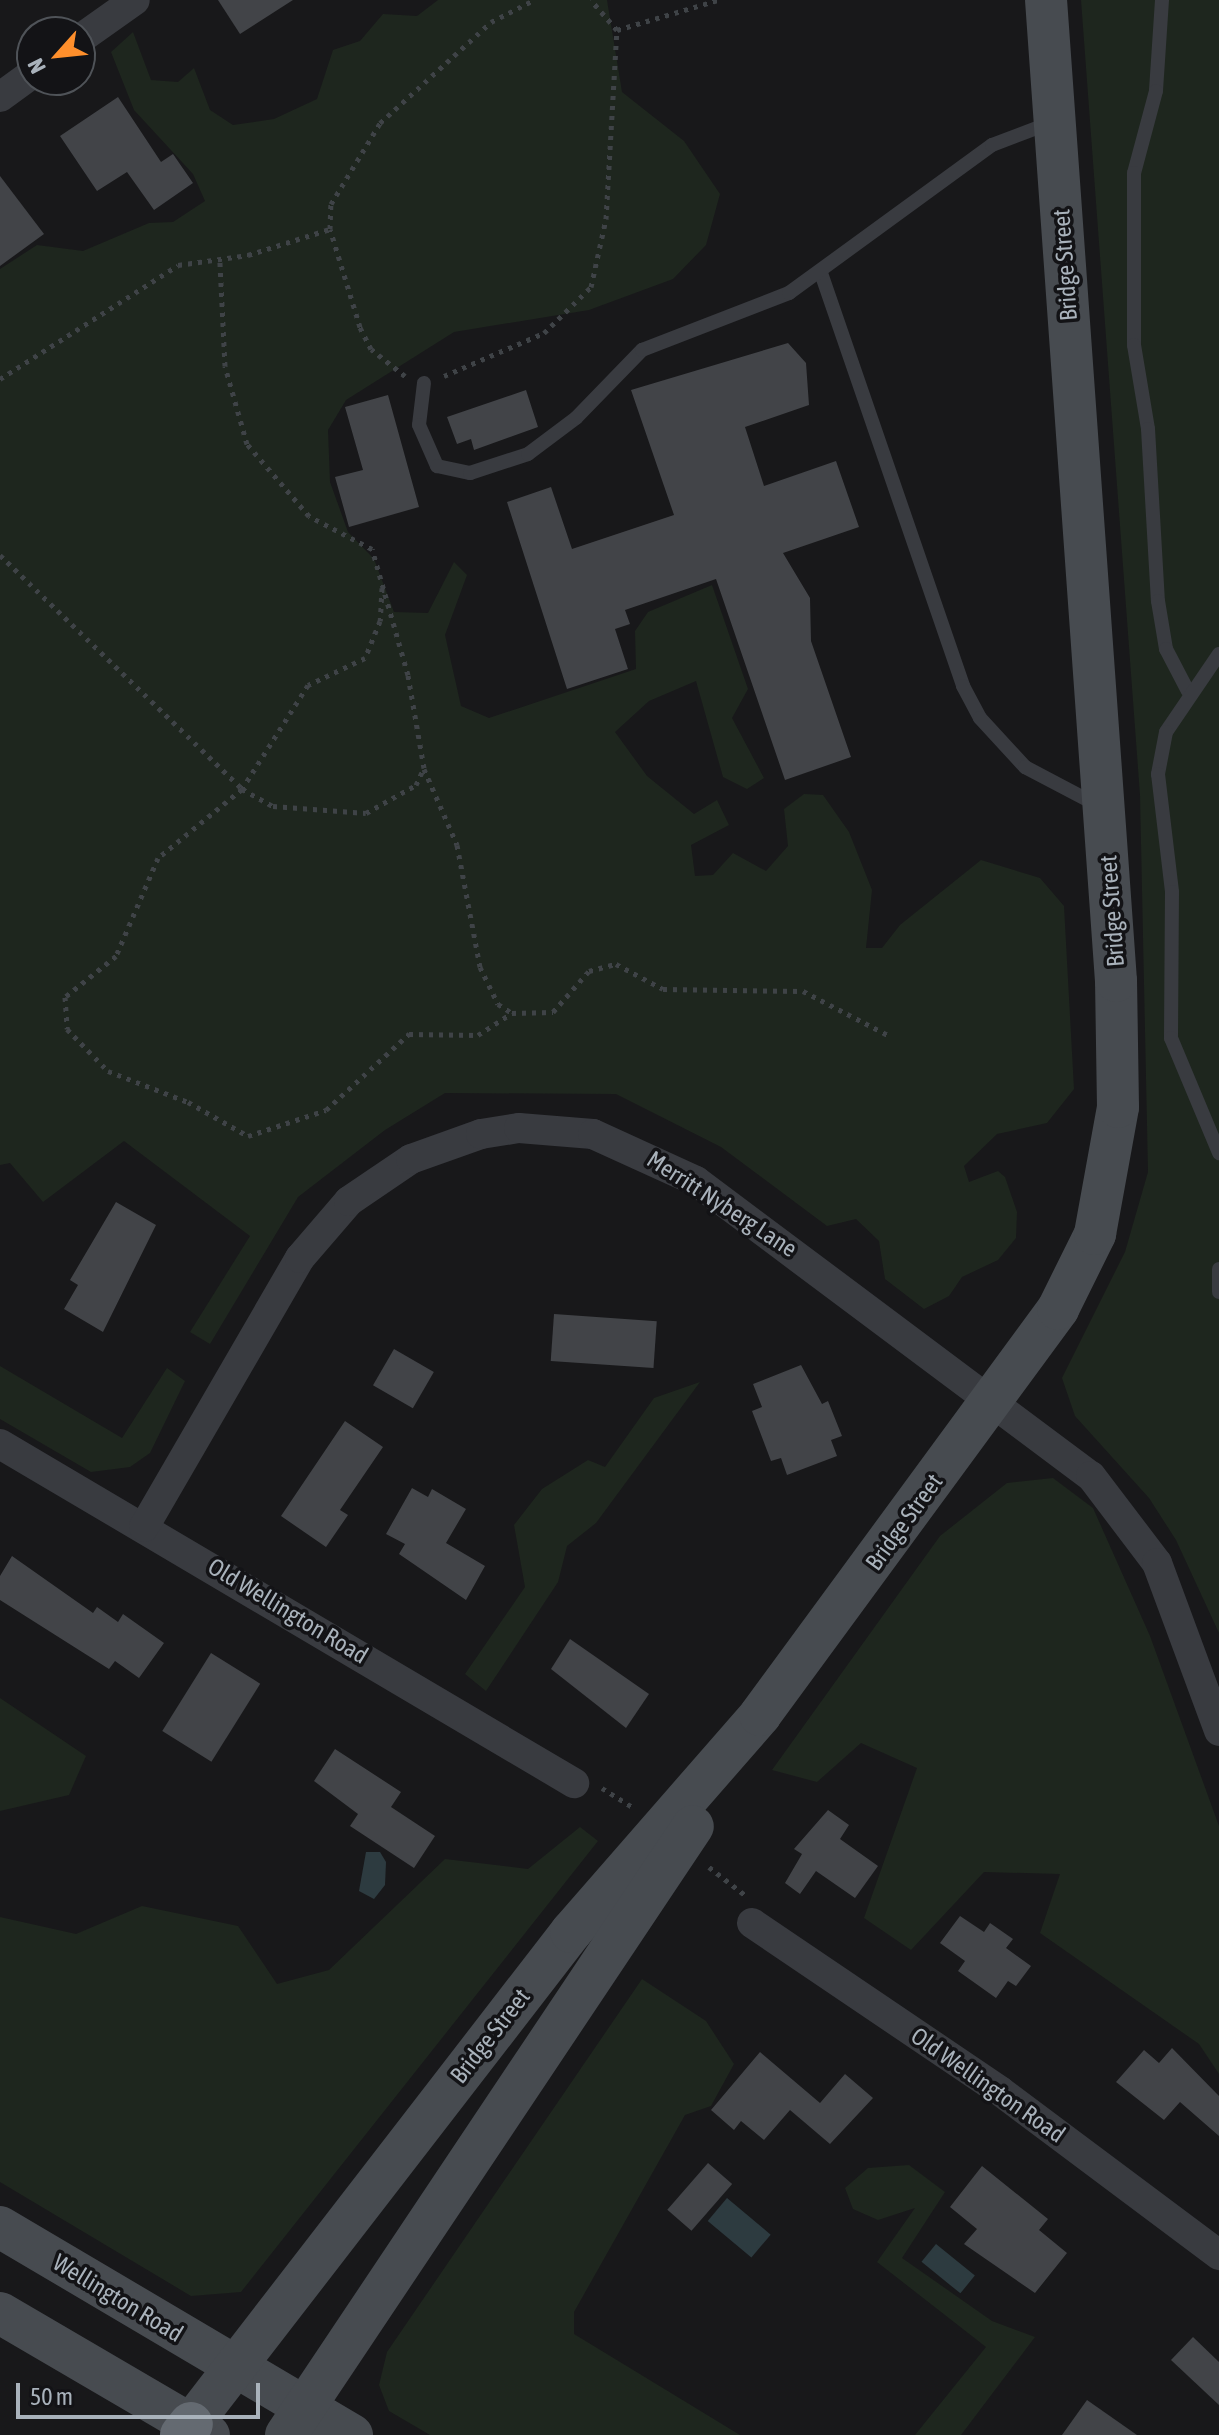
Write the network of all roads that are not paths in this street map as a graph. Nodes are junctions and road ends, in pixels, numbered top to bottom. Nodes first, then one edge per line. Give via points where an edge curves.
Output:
1 (135, 0) edge
2 (1046, 0) edge
3 (1162, 0) edge
4 (96, 28) edge
5 (1054, 121) junction
6 (821, 273) junction
7 (424, 383) road end
8 (1219, 654) edge
9 (1188, 691) junction
10 (1105, 809) junction
11 (1219, 1153) edge
12 (1219, 1269) edge
13 (1219, 1292) edge
14 (991, 1398) junction
15 (0, 1444) edge
16 (144, 1527) junction
17 (760, 1715) junction
18 (1219, 1731) edge
19 (574, 1783) road end
20 (752, 1923) road end
21 (0, 2227) edge
22 (1219, 2255) edge
23 (0, 2313) edge
24 (236, 2369) junction
25 (296, 2421) edge
26 (194, 2431) edge
27 (352, 2435) edge

1 - 4 street
2 - 5 street, Bridge Street
3 - 9 lane via 1156,91 1134,173 1134,345 1148,429 1158,601 1166,649
5 - 6 lane via 992,145
5 - 10 street, Bridge Street
6 - 7 lane via 763,306 642,350 552,440 470,473 449,473 429,452 419,425
6 - 10 lane via 963,686 980,718 1025,767
8 - 9 lane
9 - 11 lane via 1166,732 1158,774 1172,892 1171,1038
10 - 14 street, Bridge Street via 1119,1051 1107,1193 1078,1275
12 - 13 lane
14 - 16 street, Merritt Nyberg Lane via 663,1162 593,1134 519,1128 411,1159 323,1228
14 - 17 street, Bridge Street
14 - 18 street, Merritt Nyberg Lane via 1091,1476 1126,1514 1172,1594
15 - 16 street, Old Wellington Road
16 - 19 street, Old Wellington Road
17 - 24 street, Bridge Street via 571,1932
17 - 25 street, Bridge Street via 611,1954
20 - 22 street, Old Wellington Road via 1000,2091
21 - 24 street, Wellington Road
23 - 26 street
24 - 25 street
24 - 26 street, Bridge Street
25 - 27 street

